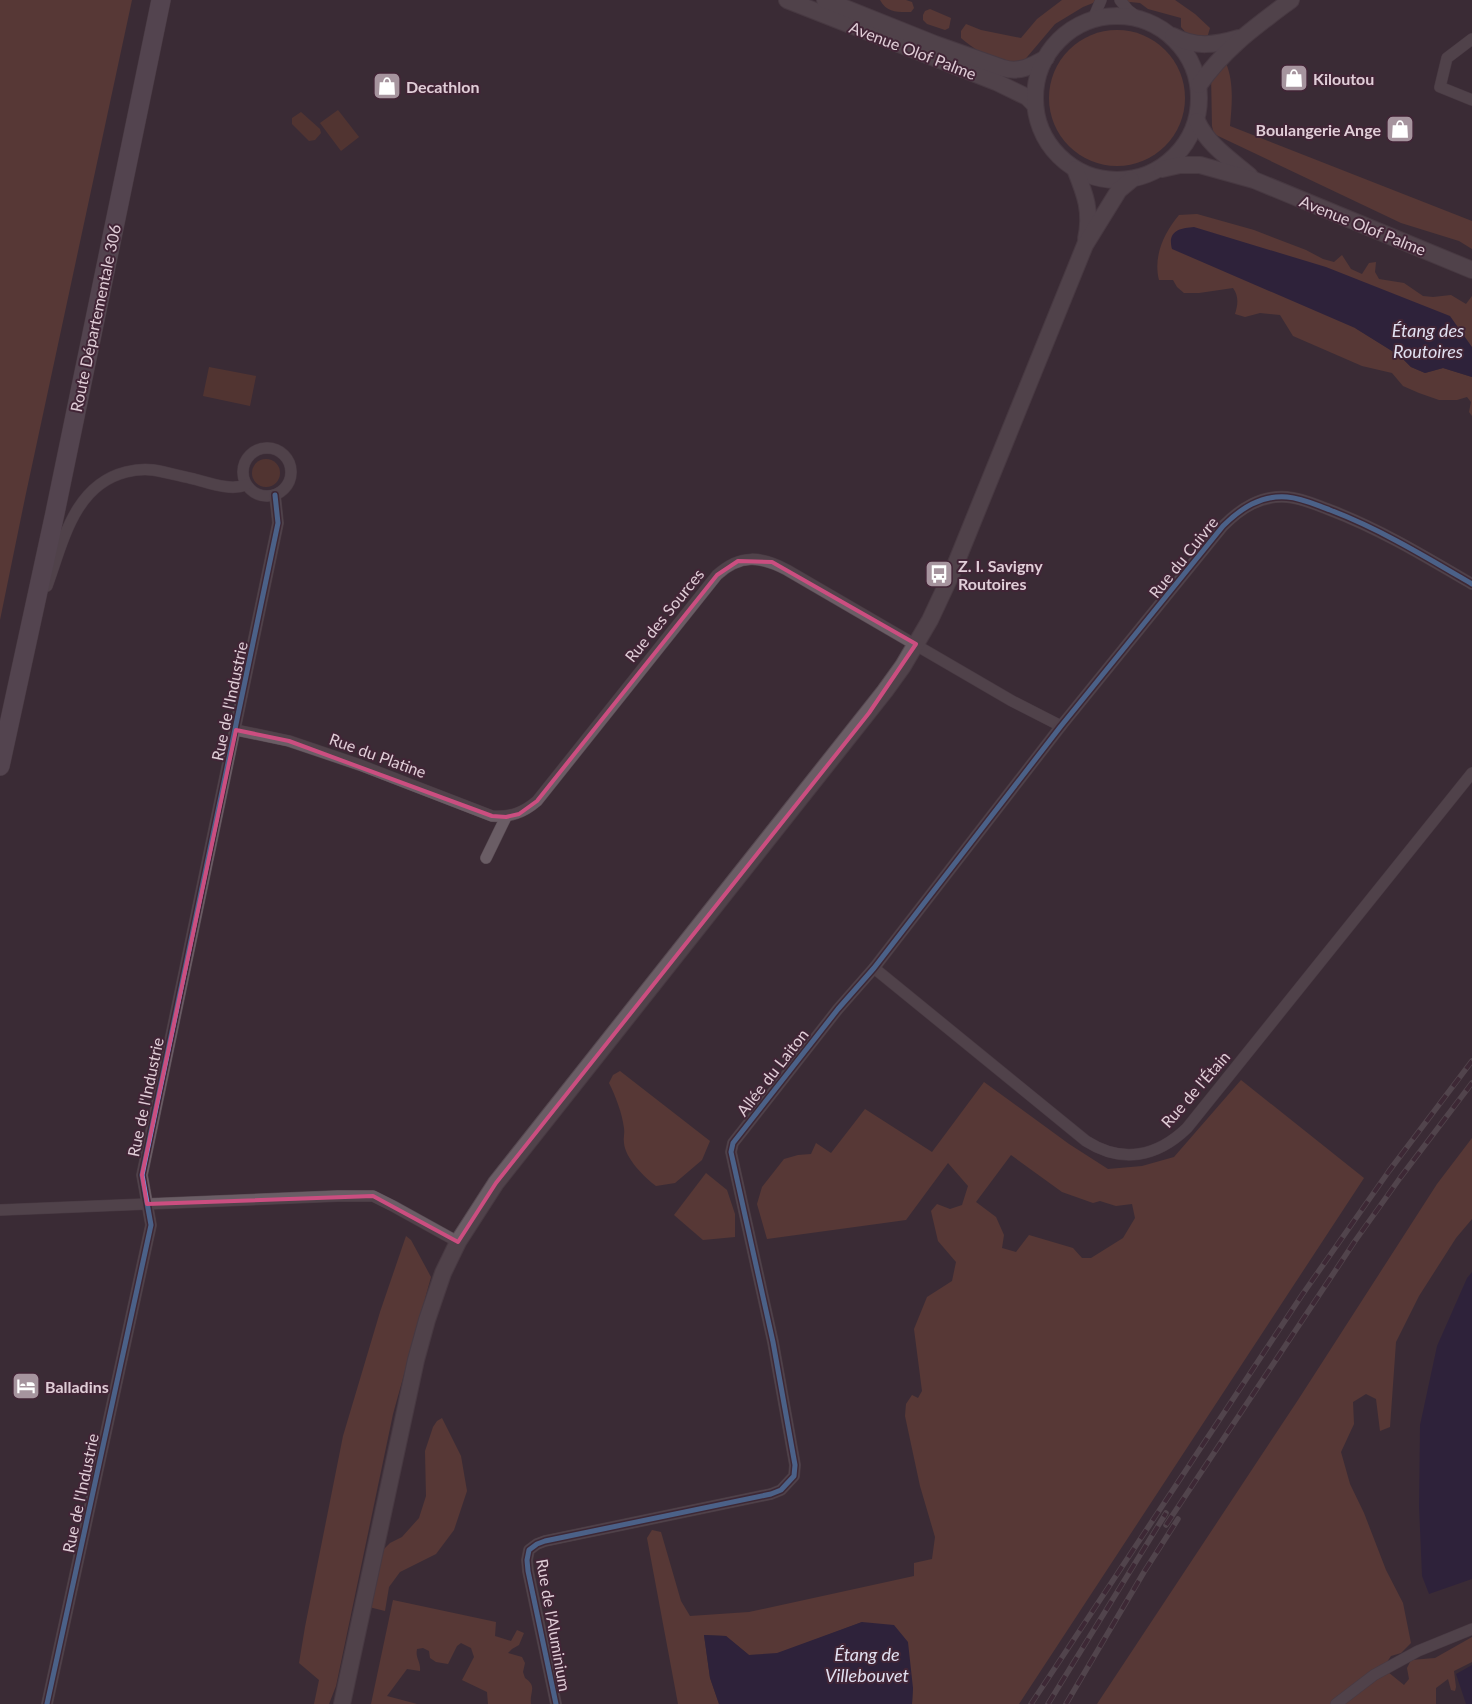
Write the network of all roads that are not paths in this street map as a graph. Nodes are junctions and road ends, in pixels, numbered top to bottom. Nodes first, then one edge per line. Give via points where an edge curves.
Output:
1 (161, 0) edge
2 (787, 0) edge
3 (825, 0) edge
4 (1101, 0) edge
5 (1120, 0) edge
6 (1291, 0) edge
7 (1140, 19) junction
8 (1093, 20) junction
9 (1165, 31) junction
10 (1241, 37) junction
11 (1472, 39) edge
12 (1046, 58) junction
13 (1199, 86) junction
14 (1472, 100) edge
15 (1035, 105) junction
16 (1197, 120) junction
17 (1075, 169) junction
18 (1158, 170) junction
19 (1130, 180) junction
20 (1254, 180) junction
21 (1085, 245) junction
22 (1472, 270) edge
23 (246, 485) junction
24 (275, 495) junction
25 (1472, 584) edge
26 (28, 636) junction
27 (916, 644) junction
28 (1061, 726) junction
29 (236, 730) junction
30 (0, 766) edge
31 (1472, 773) edge
32 (506, 817) junction
33 (486, 858) dead end
34 (874, 968) junction
35 (147, 1204) junction
36 (0, 1210) edge
37 (458, 1242) junction
38 (529, 1550) joint
39 (1472, 1629) edge
40 (47, 1704) edge
41 (342, 1704) edge
42 (556, 1704) edge
43 (1336, 1704) edge

1 - 26 main road, Route Départementale 306
2 - 15 street, Avenue Olof Palme via 996,82 1017,91
3 - 12 street, Avenue Olof Palme via 1003,68 1021,70
4 - 8 street
5 - 7 street
6 - 10 street
7 - 8 street via 1116,16
7 - 9 street
8 - 12 street via 1066,34
9 - 10 street via 1182,40 1206,46
9 - 13 street via 1188,55
10 - 13 street via 1210,69
11 - 14 street via 1447,58 1440,87
12 - 15 street via 1037,81
13 - 16 street
15 - 17 street via 1039,124 1048,142
16 - 18 street via 1182,149
16 - 20 street, Avenue Olof Palme via 1212,145
17 - 19 street via 1102,179
17 - 21 street via 1088,209
18 - 19 street
18 - 20 street, Avenue Olof Palme via 1200,165
19 - 21 street via 1119,190
20 - 22 street, Avenue Olof Palme
21 - 27 street via 952,573
23 - 24 street via 254,493
23 - 24 street via 244,464 249,455 269,447 288,458 292,469 290,480
23 - 26 street via 222,486 151,470 116,475 100,484 77,508
24 - 29 street, Rue de l'Industrie via 278,523
25 - 28 street, Rue du Cuivre via 1401,543 1323,507 1287,497 1257,501 1224,526
26 - 30 main road, Route Départementale 306
27 - 28 street, Rue des Sources
27 - 32 street, Rue des Sources via 772,562 751,558 738,561 717,575 537,800 519,814
27 - 37 street via 869,713 496,1183
28 - 34 street, Allée du Laiton
29 - 32 street, Rue du Platine via 289,741 492,816
29 - 35 street, Rue de l'Industrie via 142,1175
31 - 34 street, Rue de l'Étain via 1187,1128 1166,1146 1152,1152 1136,1155 1114,1153 1086,1141
32 - 33 street
34 - 38 street, Allée du Laiton via 733,1143 731,1152 774,1342 795,1465 794,1476 771,1494 545,1541
35 - 36 street
35 - 37 street via 373,1196
35 - 40 street, Rue de l'Industrie via 151,1225
37 - 41 street via 434,1297 416,1360
38 - 42 street, Rue de l'Aluminium via 528,1570
39 - 43 street via 1418,1651 1374,1675

